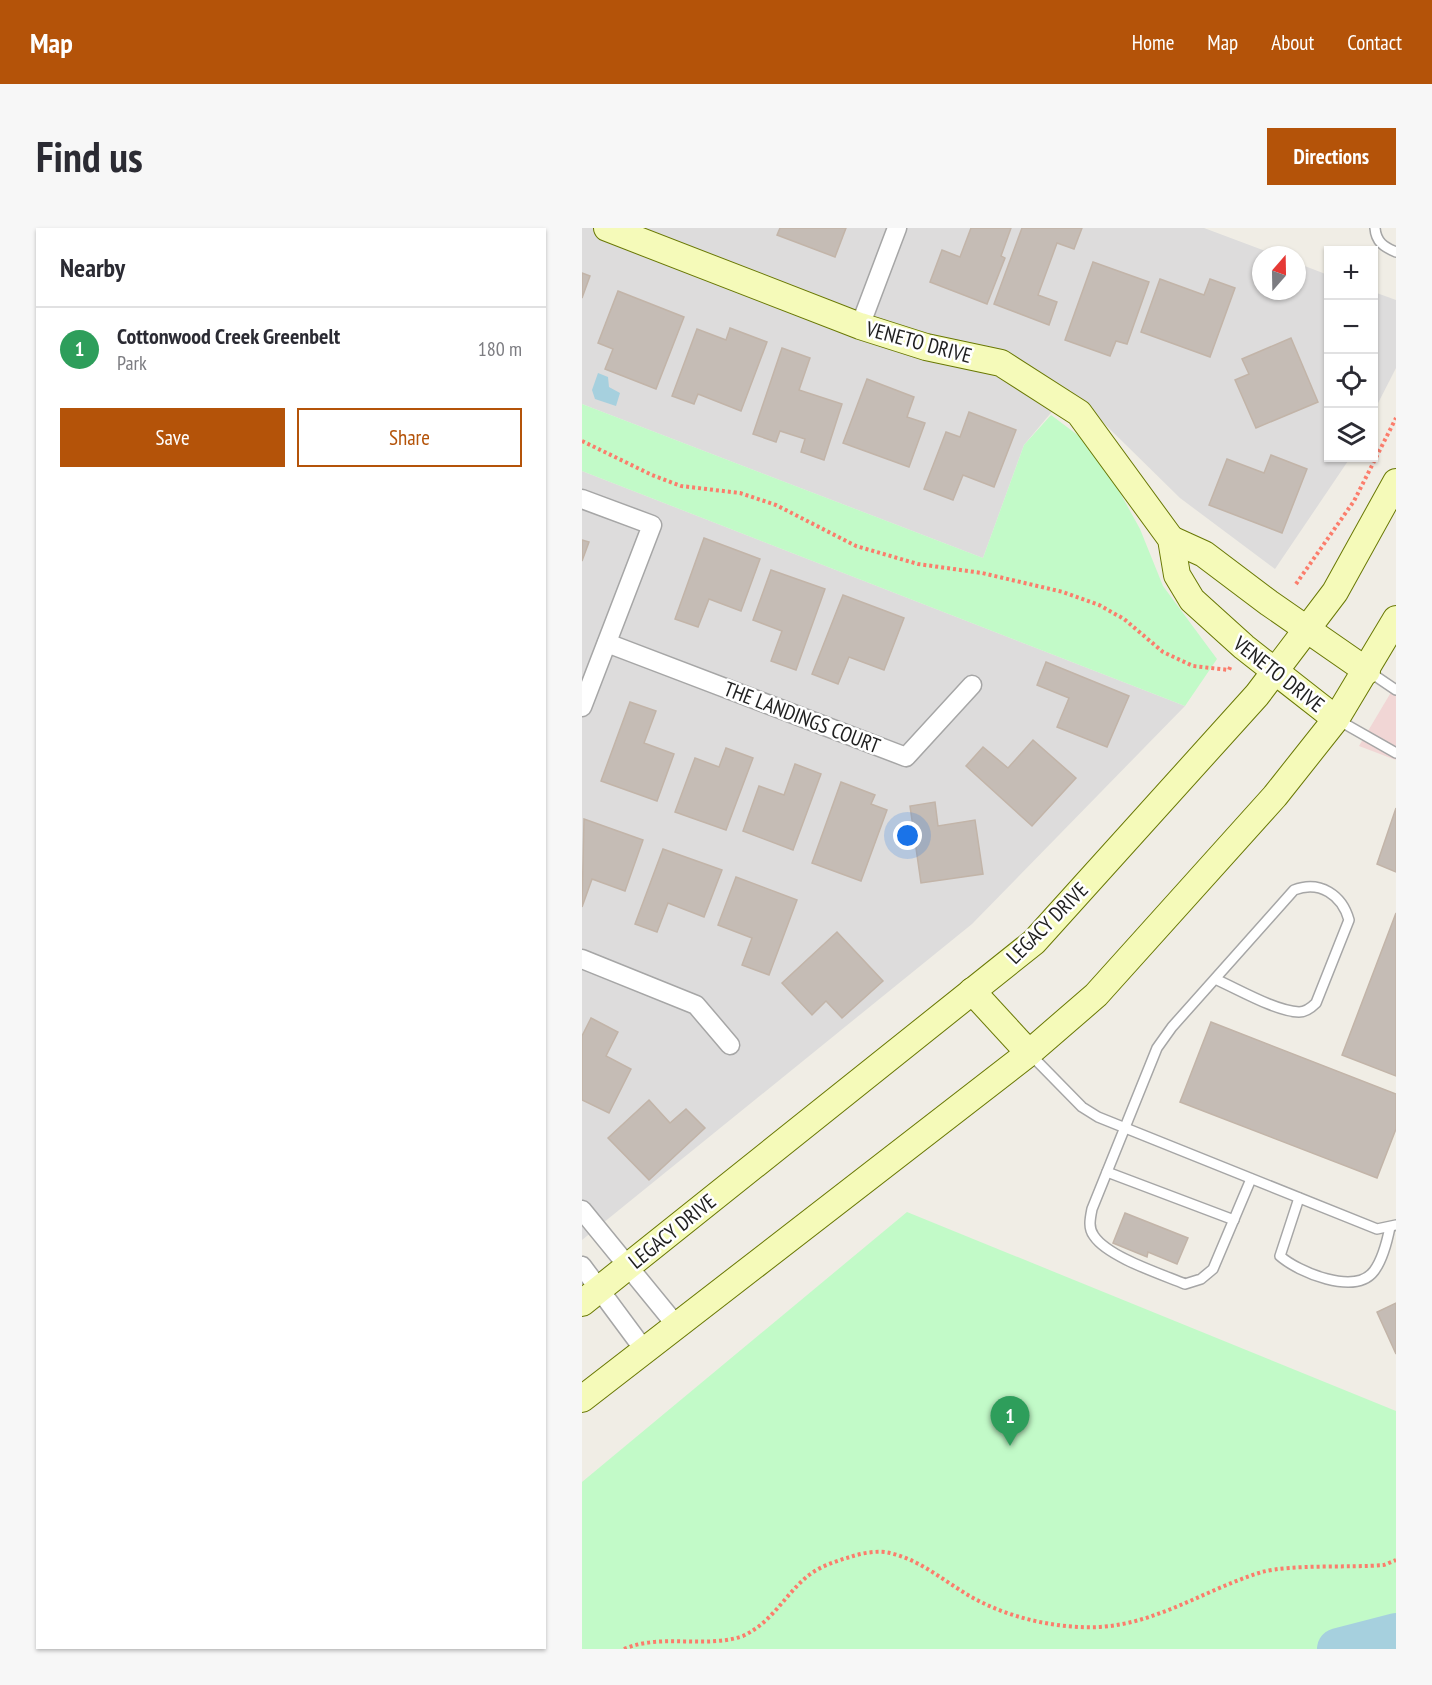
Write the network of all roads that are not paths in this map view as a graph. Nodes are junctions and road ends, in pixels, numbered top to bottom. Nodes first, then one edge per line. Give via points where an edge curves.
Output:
1 (607, 228) edge
2 (897, 228) edge
3 (1375, 228) edge
4 (1396, 252) edge
5 (860, 326) junction
6 (1396, 482) edge
7 (582, 499) edge
8 (1171, 539) junction
9 (1396, 620) edge
10 (1308, 630) junction
11 (607, 643) junction
12 (1367, 671) junction
13 (1275, 672) junction
14 (972, 685) dead end
15 (1396, 690) edge
16 (582, 707) edge
17 (1336, 719) junction
18 (1396, 753) edge
19 (582, 959) edge
20 (1215, 979) junction
21 (972, 991) junction
22 (730, 1045) dead end
23 (1029, 1053) junction
24 (1124, 1128) junction
25 (1107, 1172) junction
26 (1251, 1179) junction
27 (1299, 1198) junction
28 (582, 1210) edge
29 (1234, 1220) junction
30 (1393, 1226) edge
31 (582, 1266) edge
32 (628, 1266) junction
33 (591, 1296) edge
34 (676, 1325) junction
35 (645, 1351) junction
36 (582, 1399) edge

1 - 5 main road, VENETO DRIVE
2 - 5 street
3 - 4 lane via 1382,246
5 - 8 main road, VENETO DRIVE via 1001,363 1079,413
6 - 10 main road, LEGACY DRIVE via 1335,592
7 - 11 street via 652,525
8 - 10 main road, VENETO DRIVE via 1204,554
8 - 13 main road, VENETO DRIVE via 1177,575 1192,600
9 - 12 main road
10 - 12 main road, VENETO DRIVE
10 - 13 main road, LEGACY DRIVE
11 - 14 street, THE LANDINGS COURT via 906,756
11 - 16 street
12 - 15 lane
12 - 17 main road
13 - 17 main road, VENETO DRIVE
13 - 21 main road, LEGACY DRIVE via 1034,942
17 - 18 lane
17 - 23 main road via 1275,796 1096,994
19 - 22 street via 696,1005
20 - 20 lane via 1294,890 1316,887 1338,896 1345,907 1349,920 1316,1003 1310,1009 1288,1010
20 - 24 lane via 1172,1027 1154,1054
21 - 23 main road
21 - 32 main road, LEGACY DRIVE
23 - 24 lane via 1082,1107
23 - 34 main road
24 - 25 lane
24 - 26 lane
25 - 29 lane
25 - 29 lane via 1092,1209 1089,1224 1093,1236 1108,1249 1185,1284 1201,1279 1213,1269
26 - 27 lane
26 - 29 lane
27 - 30 lane via 1377,1229
27 - 30 lane via 1280,1256 1293,1268 1316,1277 1356,1282 1373,1273
28 - 32 street
31 - 33 street
32 - 33 main road, LEGACY DRIVE
32 - 34 street
33 - 35 street
34 - 35 main road
35 - 36 main road

